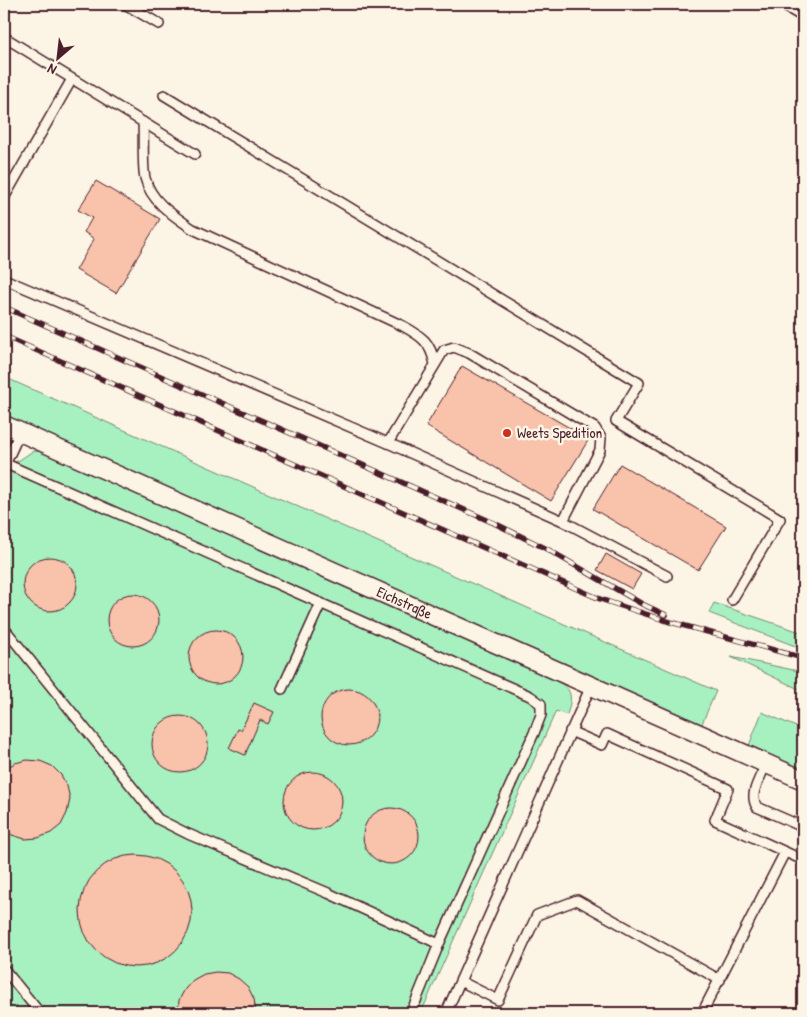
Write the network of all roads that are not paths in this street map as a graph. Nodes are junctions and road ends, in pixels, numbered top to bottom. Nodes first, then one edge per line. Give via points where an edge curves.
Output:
1 (125, 4) edge
2 (781, 4) edge
3 (803, 17) edge
4 (159, 24) dead end
5 (4, 37) edge
6 (72, 79) junction
7 (164, 95) dead end
8 (143, 122) junction
9 (195, 154) dead end
10 (4, 198) edge
11 (4, 279) edge
12 (435, 364) junction
13 (4, 425) edge
14 (20, 432) junction
15 (388, 443) junction
16 (4, 465) edge
17 (563, 521) junction
18 (666, 576) dead end
19 (732, 600) dead end
20 (320, 603) junction
21 (4, 628) edge
22 (591, 686) junction
23 (282, 689) dead end
24 (570, 732) junction
25 (766, 764) junction
26 (803, 780) edge
27 (803, 828) edge
28 (785, 852) junction
29 (803, 860) edge
30 (439, 944) junction
31 (4, 969) edge
32 (460, 980) junction
33 (720, 980) junction
34 (40, 1013) edge
35 (411, 1013) edge
36 (446, 1013) edge
37 (702, 1013) edge

1 - 4 lane
2 - 3 lane
5 - 6 lane
6 - 8 lane
6 - 10 lane
7 - 19 lane via 639,383 616,421 780,519
8 - 9 lane
8 - 12 lane via 145,177 153,196 170,213 193,229 422,336 432,350
11 - 15 lane
12 - 15 lane
12 - 17 lane via 444,350 454,347 595,428 601,438 600,450
13 - 14 street, Eichstraße
14 - 16 lane
14 - 22 street, Eichstraße
15 - 17 lane
16 - 20 lane
17 - 18 lane
20 - 23 lane
20 - 30 lane via 530,696 541,704 542,715
21 - 30 lane via 158,819
22 - 24 lane
22 - 25 street, Eichstraße
24 - 28 lane via 602,745 607,734 728,789 715,820
24 - 32 lane
25 - 26 street, Eichstraße
25 - 27 lane via 753,794 754,802
28 - 29 lane
28 - 33 lane
30 - 35 lane
31 - 34 lane
32 - 33 lane via 498,1000 538,915 577,900
32 - 36 lane
33 - 37 lane

